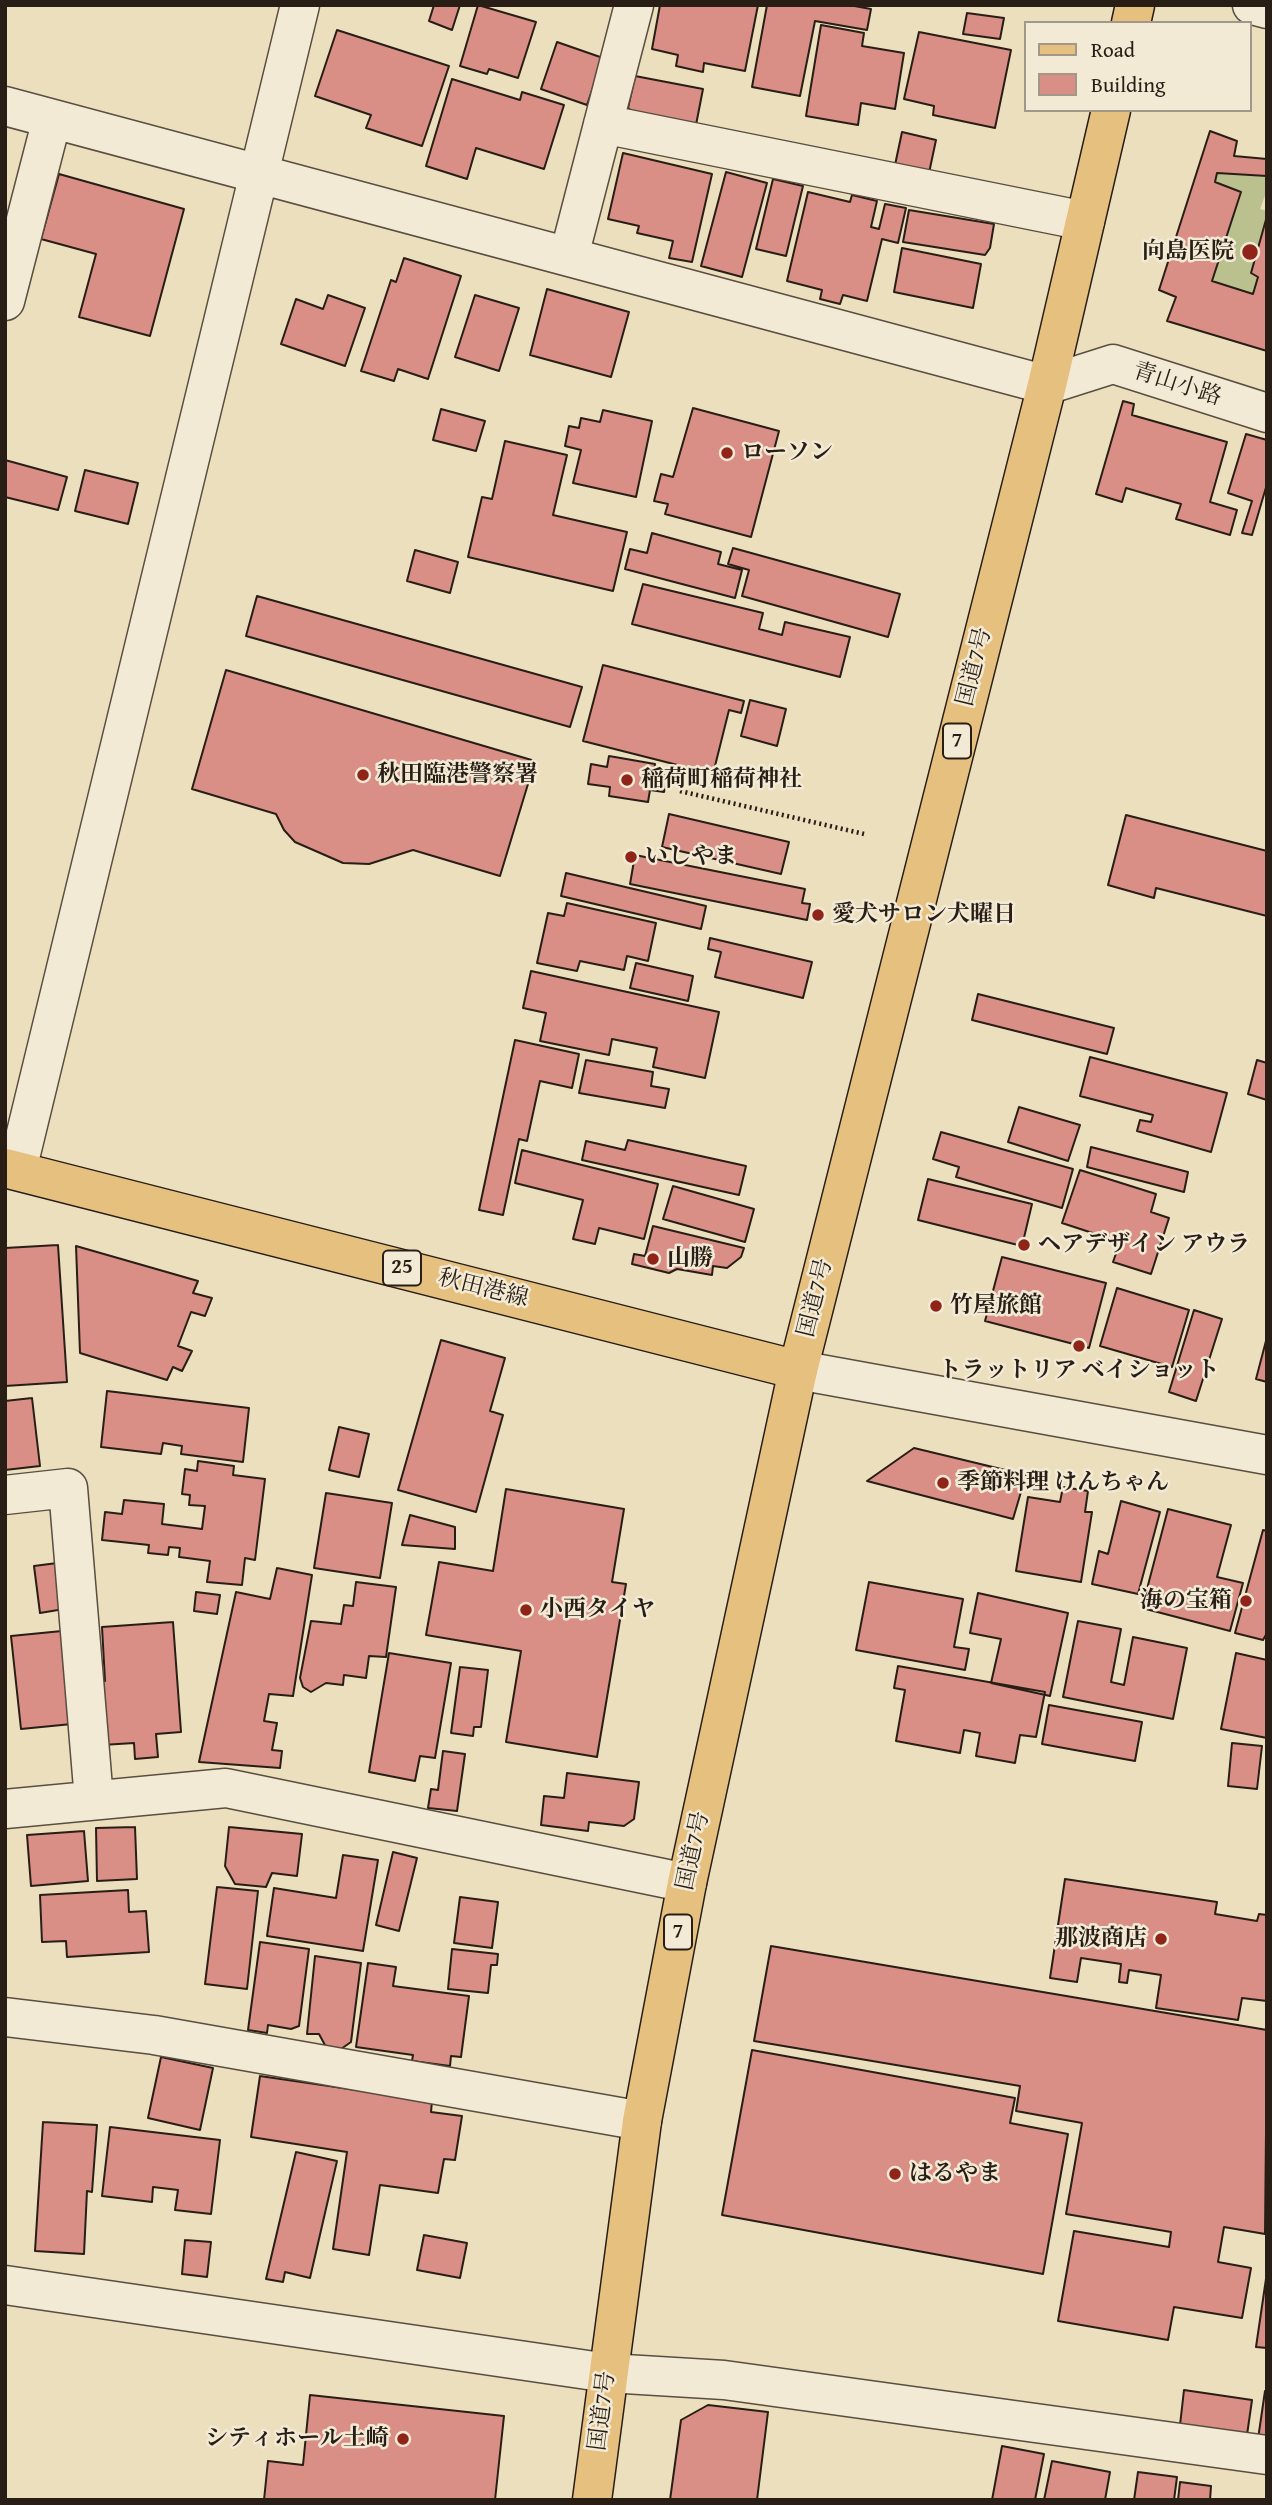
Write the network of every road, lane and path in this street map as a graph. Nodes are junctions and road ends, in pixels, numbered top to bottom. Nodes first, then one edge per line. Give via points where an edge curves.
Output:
1 (300, 5) edge
2 (635, 5) edge
3 (1252, 5) edge
4 (1267, 9) edge
5 (5, 106) edge
6 (1111, 112) edge
7 (52, 118) junction
8 (603, 124) junction
9 (258, 172) junction
10 (1085, 221) junction
11 (569, 256) junction
12 (5, 301) edge
13 (1047, 384) junction
14 (1267, 413) edge
15 (680, 791) dead end
16 (864, 834) dead end
17 (11, 1169) edge
18 (798, 1370) junction
19 (1267, 1455) edge
20 (5, 1495) edge
21 (93, 1800) junction
22 (5, 1809) edge
23 (687, 1883) junction
24 (5, 2017) edge
25 (642, 2121) junction
26 (5, 2285) edge
27 (608, 2373) junction
28 (1267, 2455) edge
29 (592, 2500) edge

1 - 9 street
2 - 8 street
3 - 4 street
5 - 7 street
6 - 10 main road, 国道7号 / 7
7 - 9 street
7 - 12 street
8 - 10 street
8 - 11 street
9 - 11 street
9 - 17 street
10 - 13 main road, 国道7号 / 7
11 - 13 street
13 - 14 street, 青山小路 via 1112,364
13 - 18 main road, 国道7号 / 7
15 - 16 path
17 - 18 main road, 秋田港線 / 25
18 - 19 street
18 - 23 main road, 国道7号 / 7
20 - 21 street via 68,1488
21 - 22 street
21 - 23 street via 226,1788
23 - 25 main road, 国道7号 / 7
24 - 25 street via 154,2035
25 - 27 main road, 国道7号 / 7
26 - 27 street
27 - 28 street via 724,2380
27 - 29 main road, 国道7号 / 7

